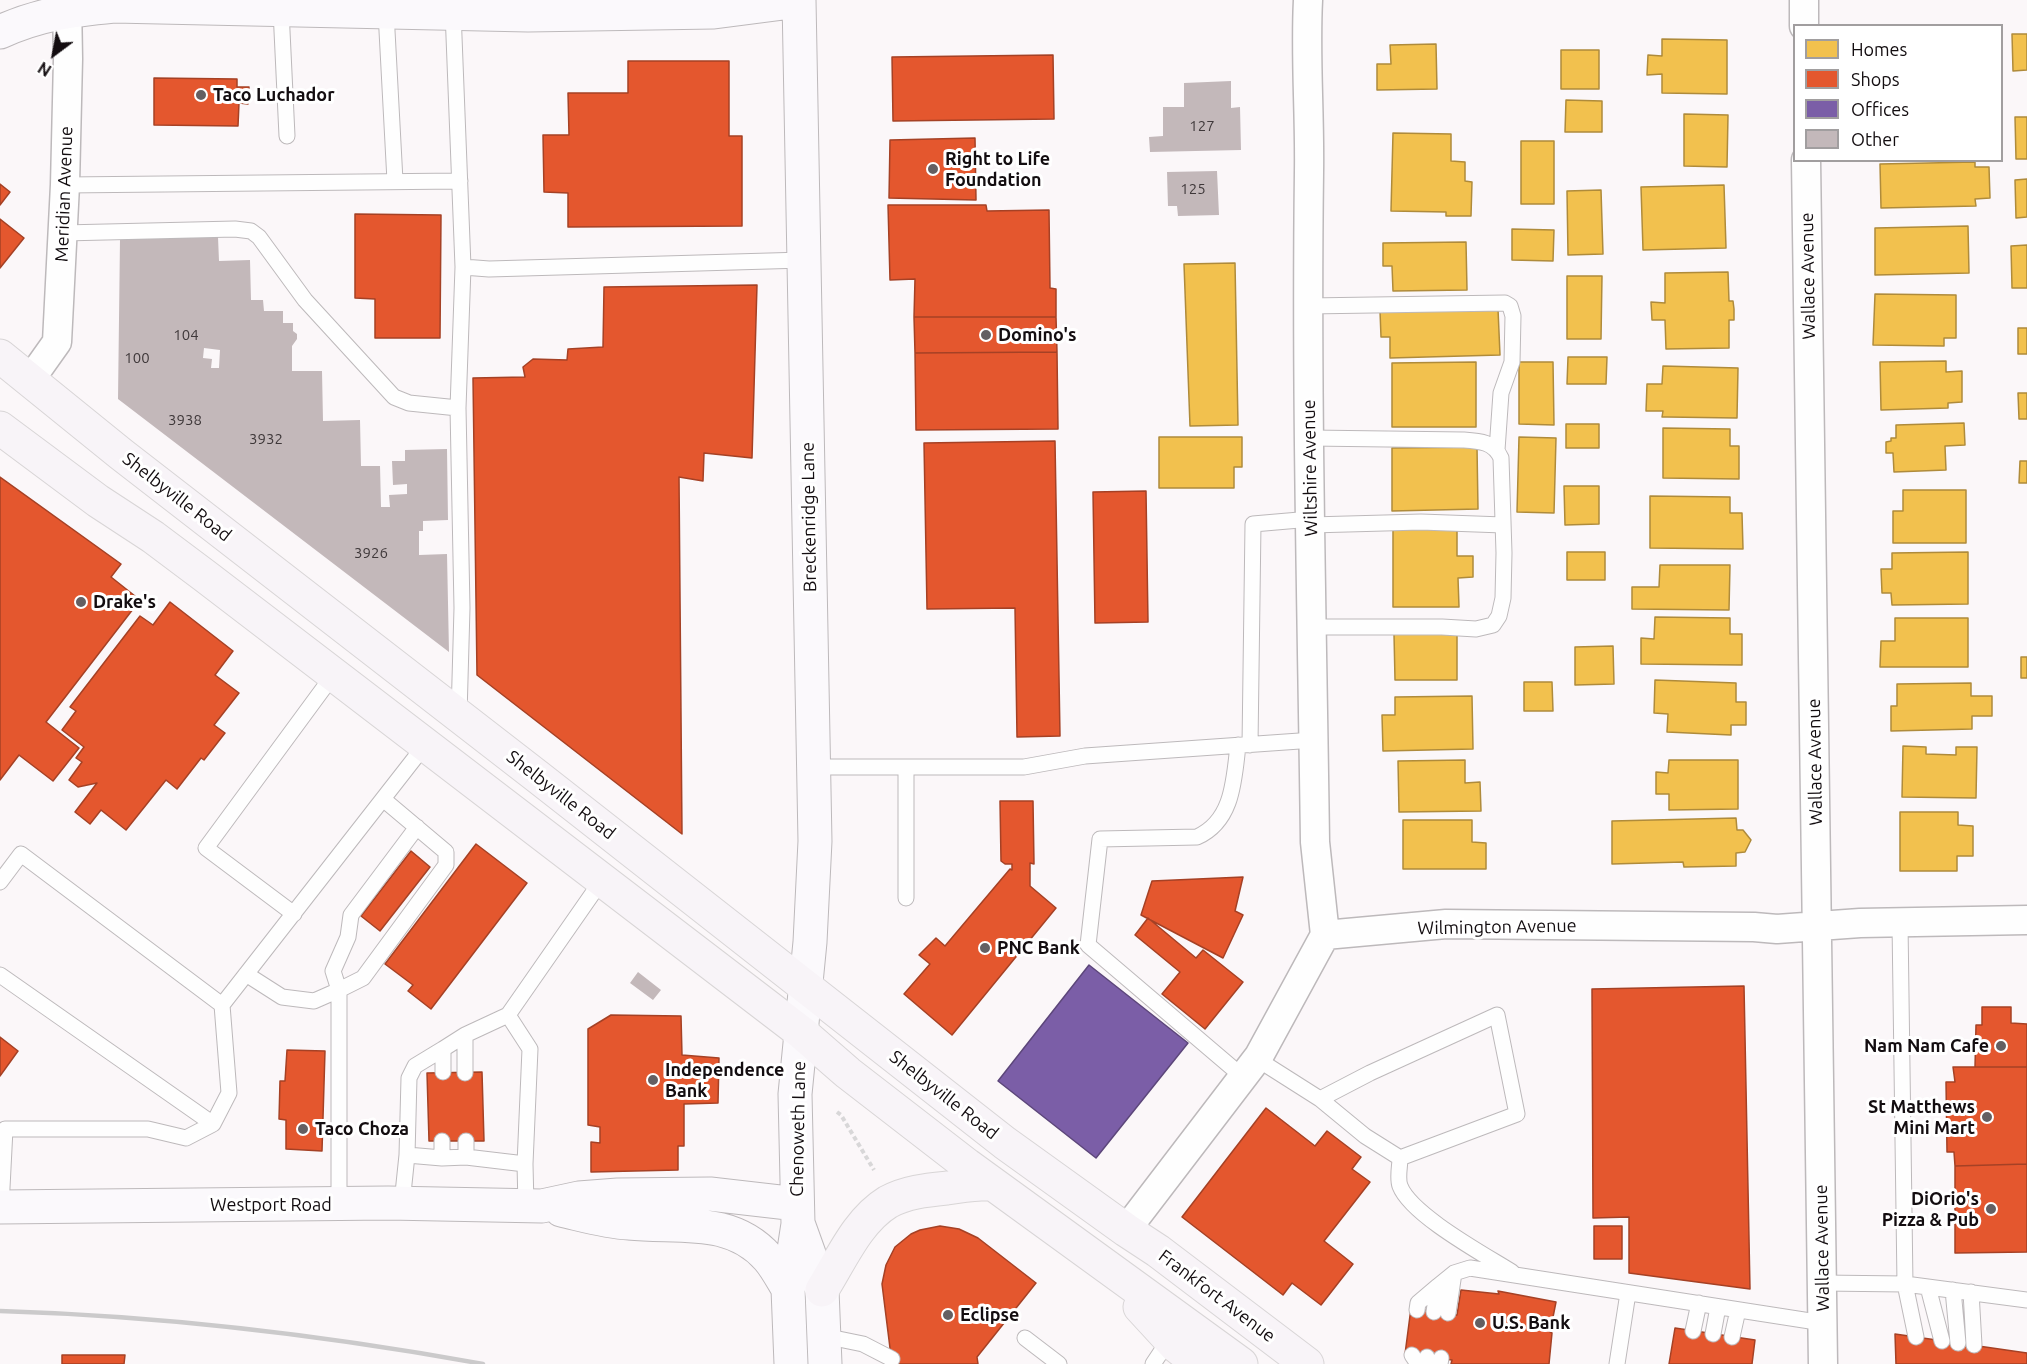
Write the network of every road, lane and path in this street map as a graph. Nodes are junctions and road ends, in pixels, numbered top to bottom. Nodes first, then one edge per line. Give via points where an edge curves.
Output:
1 (799, 0) edge
2 (811, 0) edge
3 (1308, 0) edge
4 (1804, 0) edge
5 (134, 3) edge
6 (68, 5) edge
7 (453, 7) edge
8 (281, 10) junction
9 (386, 12) junction
10 (1804, 24) edge
11 (0, 32) edge
12 (288, 136) dead end
13 (1806, 162) edge
14 (460, 181) junction
15 (395, 182) junction
16 (65, 185) junction
17 (63, 233) junction
18 (804, 260) junction
19 (463, 267) junction
20 (1308, 306) junction
21 (0, 356) edge
22 (30, 380) junction
23 (458, 408) junction
24 (0, 428) edge
25 (1310, 438) junction
26 (1497, 450) junction
27 (1311, 522) junction
28 (1503, 525) junction
29 (1312, 627) junction
30 (334, 675) junction
31 (459, 715) junction
32 (1314, 740) junction
33 (425, 745) junction
34 (1244, 745) junction
35 (906, 767) junction
36 (814, 768) junction
37 (383, 799) junction
38 (417, 827) junction
39 (602, 880) junction
40 (0, 882) edge
41 (906, 898) dead end
42 (294, 914) junction
43 (2027, 920) edge
44 (1900, 923) junction
45 (1817, 927) junction
46 (1325, 935) junction
47 (246, 974) junction
48 (0, 975) edge
49 (806, 986) junction
50 (339, 990) junction
51 (222, 1005) junction
52 (508, 1015) junction
53 (802, 1033) junction
54 (465, 1035) junction
55 (443, 1049) junction
56 (1250, 1068) junction
57 (442, 1072) dead end
58 (465, 1072) dead end
59 (1320, 1099) junction
60 (841, 1115) dead end
61 (213, 1124) junction
62 (2, 1129) edge
63 (442, 1141) dead end
64 (466, 1141) dead end
65 (407, 1155) junction
66 (466, 1157) junction
67 (442, 1158) junction
68 (1400, 1158) junction
69 (525, 1164) junction
70 (876, 1174) dead end
71 (993, 1184) junction
72 (402, 1203) junction
73 (339, 1204) junction
74 (534, 1206) junction
75 (1, 1207) edge
76 (797, 1214) junction
77 (1126, 1230) junction
78 (1454, 1273) junction
79 (1518, 1275) junction
80 (1822, 1283) junction
81 (1905, 1284) junction
82 (1438, 1286) junction
83 (1928, 1287) junction
84 (788, 1289) junction
85 (822, 1290) junction
86 (1953, 1290) junction
87 (1971, 1292) junction
88 (1628, 1293) junction
89 (2027, 1300) edge
90 (1699, 1304) junction
91 (1718, 1307) junction
92 (1417, 1310) dead end
93 (1738, 1310) junction
94 (1823, 1323) junction
95 (1693, 1331) dead end
96 (1713, 1334) dead end
97 (1732, 1337) dead end
98 (1916, 1337) dead end
99 (1025, 1338) dead end
100 (1169, 1341) edge
101 (1974, 1345) dead end
102 (824, 1350) edge
103 (892, 1359) dead end
104 (791, 1364) edge
105 (1059, 1364) edge
106 (1199, 1364) edge
107 (1241, 1364) edge
108 (1307, 1364) edge
109 (1617, 1364) edge
110 (1823, 1364) edge

1 - 2 street
1 - 7 main road via 714,12 528,15
1 - 18 main road, Breckenridge Lane
3 - 20 street, Wiltshire Avenue
4 - 10 street
5 - 6 main road
5 - 8 main road
6 - 11 main road
6 - 16 street, Meridian Avenue
7 - 9 main road
7 - 14 lane
8 - 9 main road
8 - 12 lane
9 - 15 lane
13 - 45 street, Wallace Avenue
14 - 15 lane
14 - 19 lane
15 - 16 lane
16 - 17 street, Meridian Avenue
17 - 22 street, Meridian Avenue via 57,342
17 - 23 lane via 235,228 251,231 305,300 394,397 409,404
18 - 19 lane
18 - 36 main road, Breckenridge Lane
19 - 23 lane
20 - 25 street, Wiltshire Avenue
20 - 26 lane via 1510,306 1512,362 1501,393
21 - 22 main road, Shelbyville Road
22 - 31 main road, Shelbyville Road
23 - 31 lane via 462,608
24 - 30 main road via 153,537
25 - 26 lane via 1464,440 1484,442
25 - 27 street, Wiltshire Avenue
26 - 28 lane via 1501,458
27 - 28 lane
27 - 29 street, Wiltshire Avenue
27 - 34 lane via 1253,524
28 - 29 lane via 1503,598 1493,625 1476,629
29 - 32 street, Wiltshire Avenue
30 - 33 main road
30 - 42 lane via 206,848
31 - 49 main road, Shelbyville Road
32 - 34 lane
32 - 46 street, Wiltshire Avenue via 1315,842
33 - 37 lane
33 - 39 main road
34 - 35 lane via 1085,756 1024,767
34 - 56 lane via 1229,802 1220,821 1207,833 1197,837 1100,839 1088,945
35 - 36 lane
35 - 41 lane
36 - 49 main road, Breckenridge Lane via 815,882
37 - 38 lane
37 - 42 lane
38 - 50 lane via 351,915 348,937 333,971
38 - 50 lane via 446,852 446,865 363,978
39 - 52 lane
39 - 53 main road
40 - 51 lane via 21,854
42 - 47 lane
43 - 44 street, Wilmington Avenue
44 - 45 street, Wilmington Avenue
44 - 81 lane
45 - 46 street, Wilmington Avenue via 1446,924
45 - 80 street, Wallace Avenue
46 - 56 street
47 - 50 lane via 282,997 314,1001
47 - 51 lane
48 - 61 lane
49 - 53 main road, Breckenridge Lane
49 - 77 main road, Shelbyville Road via 1005,1143
50 - 73 lane
51 - 61 lane via 229,1093
52 - 54 lane
52 - 69 lane via 530,1049
53 - 71 main road
53 - 76 main road, Chenoweth Lane via 795,1094
54 - 55 lane
54 - 58 lane
55 - 57 lane
55 - 65 lane via 415,1066 409,1078
56 - 59 lane
56 - 77 street
59 - 68 lane via 1365,1136
59 - 68 lane via 1497,1015 1517,1114
60 - 70 path
61 - 62 lane via 186,1138 148,1129
62 - 75 lane
63 - 67 lane
64 - 66 lane
65 - 67 lane
65 - 72 lane
66 - 67 lane
66 - 69 lane
68 - 79 lane via 1399,1184 1408,1200 1443,1228
69 - 74 lane
71 - 85 main road via 921,1191 890,1201 871,1215
71 - 100 main road via 1101,1263
72 - 73 main road, Westport Road
72 - 74 main road, Westport Road
73 - 75 main road, Westport Road
74 - 76 main road, Westport Road via 618,1195 710,1194
74 - 84 main road, Westport Road via 627,1223 727,1230 768,1258
76 - 84 main road, Chenoweth Lane
76 - 85 main road, Chenoweth Lane
77 - 108 main road, Frankfort Avenue
78 - 79 lane via 1470,1268
78 - 82 lane
78 - 82 lane via 1441,1313
79 - 88 lane
80 - 81 lane
80 - 94 street, Wallace Avenue
81 - 83 lane
81 - 98 lane
82 - 92 lane via 1418,1303
83 - 86 lane
83 - 86 lane via 1950,1342
84 - 104 main road, Chenoweth Lane
85 - 102 main road, Chenoweth Lane
86 - 87 lane
87 - 89 lane
87 - 101 lane
88 - 90 lane
88 - 109 lane
90 - 91 lane
90 - 95 lane
91 - 93 lane
91 - 96 lane
93 - 94 lane
93 - 97 lane
94 - 110 street, Wallace Avenue
99 - 105 lane
100 - 106 main road
100 - 107 main road
102 - 103 lane via 863,1344

